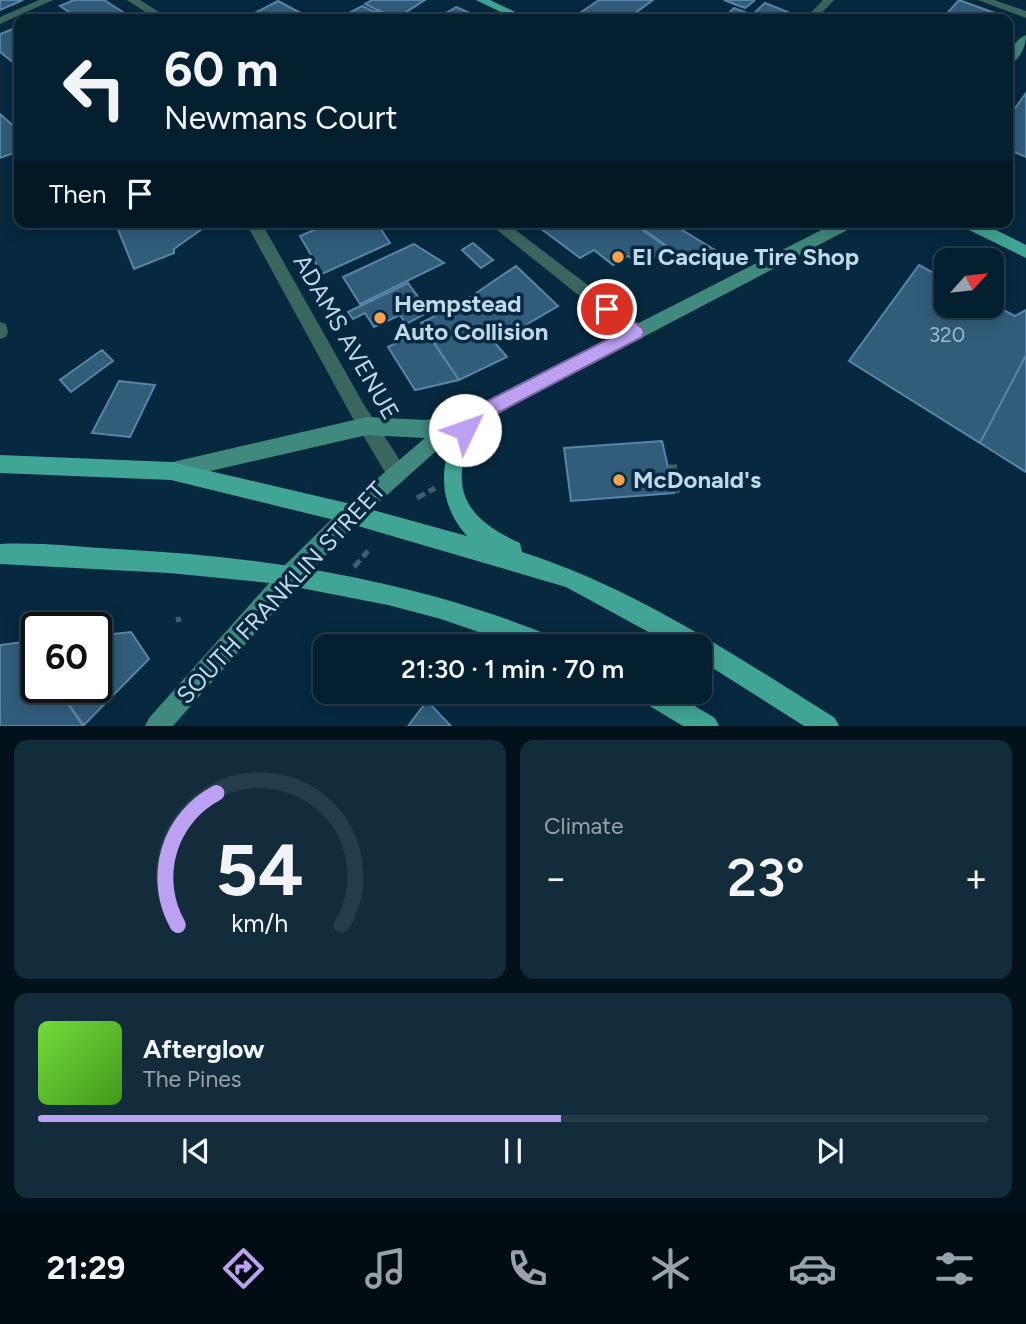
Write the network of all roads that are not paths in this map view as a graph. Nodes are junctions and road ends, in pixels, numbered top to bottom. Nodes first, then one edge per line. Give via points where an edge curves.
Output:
1 (48, 0) edge
2 (132, 0) edge
3 (481, 0) edge
4 (829, 0) edge
5 (983, 0) edge
6 (16, 14) edge
7 (156, 14) edge
8 (513, 14) edge
9 (815, 14) edge
10 (1026, 15) edge
11 (1026, 39) edge
12 (1013, 55) edge
13 (256, 228) edge
14 (502, 228) edge
15 (838, 228) edge
16 (978, 228) edge
17 (1026, 252) edge
18 (636, 332) junction
19 (476, 415) junction
20 (367, 426) junction
21 (0, 464) edge
22 (171, 471) junction
23 (396, 472) junction
24 (351, 514) junction
25 (0, 554) edge
26 (293, 573) junction
27 (570, 578) junction
28 (516, 634) edge
29 (675, 634) edge
30 (712, 655) edge
31 (669, 704) edge
32 (158, 726) edge
33 (707, 726) edge
34 (827, 726) edge

1 - 6 street
2 - 7 street
3 - 8 main road
4 - 9 street
5 - 10 street
11 - 12 main road
13 - 20 street, ADAMS AVENUE
14 - 18 street
15 - 18 main road, SOUTH FRANKLIN STREET
16 - 17 main road
18 - 19 main road, SOUTH FRANKLIN STREET
19 - 20 main road via 426,429
19 - 23 main road, SOUTH FRANKLIN STREET
19 - 27 main road via 465,430 451,471 455,500 465,519 481,535
20 - 22 main road
20 - 23 street, ADAMS AVENUE
21 - 22 main road
22 - 24 main road
23 - 24 main road, SOUTH FRANKLIN STREET
24 - 26 main road, SOUTH FRANKLIN STREET
24 - 27 main road
25 - 26 main road via 182,562
26 - 28 main road via 441,606
26 - 32 main road, SOUTH FRANKLIN STREET
27 - 29 main road
30 - 34 main road
31 - 33 main road

